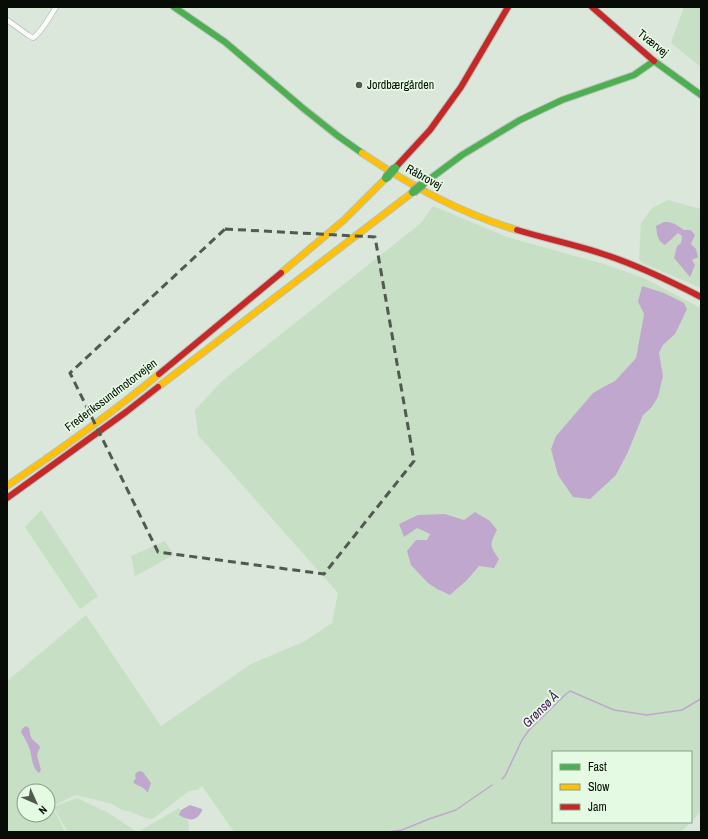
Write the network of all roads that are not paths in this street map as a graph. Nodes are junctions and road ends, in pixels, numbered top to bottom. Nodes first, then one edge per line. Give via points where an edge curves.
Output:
1 (56, 7) edge
2 (174, 7) edge
3 (508, 7) edge
4 (592, 7) edge
5 (7, 20) edge
6 (654, 61) junction
7 (701, 95) edge
8 (701, 297) edge
9 (7, 486) edge
10 (7, 498) edge

1 - 5 street via 33,38
2 - 8 main road, Råbrovej via 231,46 334,132 385,168 426,192 488,221 645,269
3 - 9 main road, Frederikssundmotorvejen, bridge via 461,86 430,130 344,220 137,392
4 - 6 main road, Tværvej
6 - 7 main road, Tværvej
6 - 10 main road, bridge via 634,75 562,100 520,120 462,155 132,408

